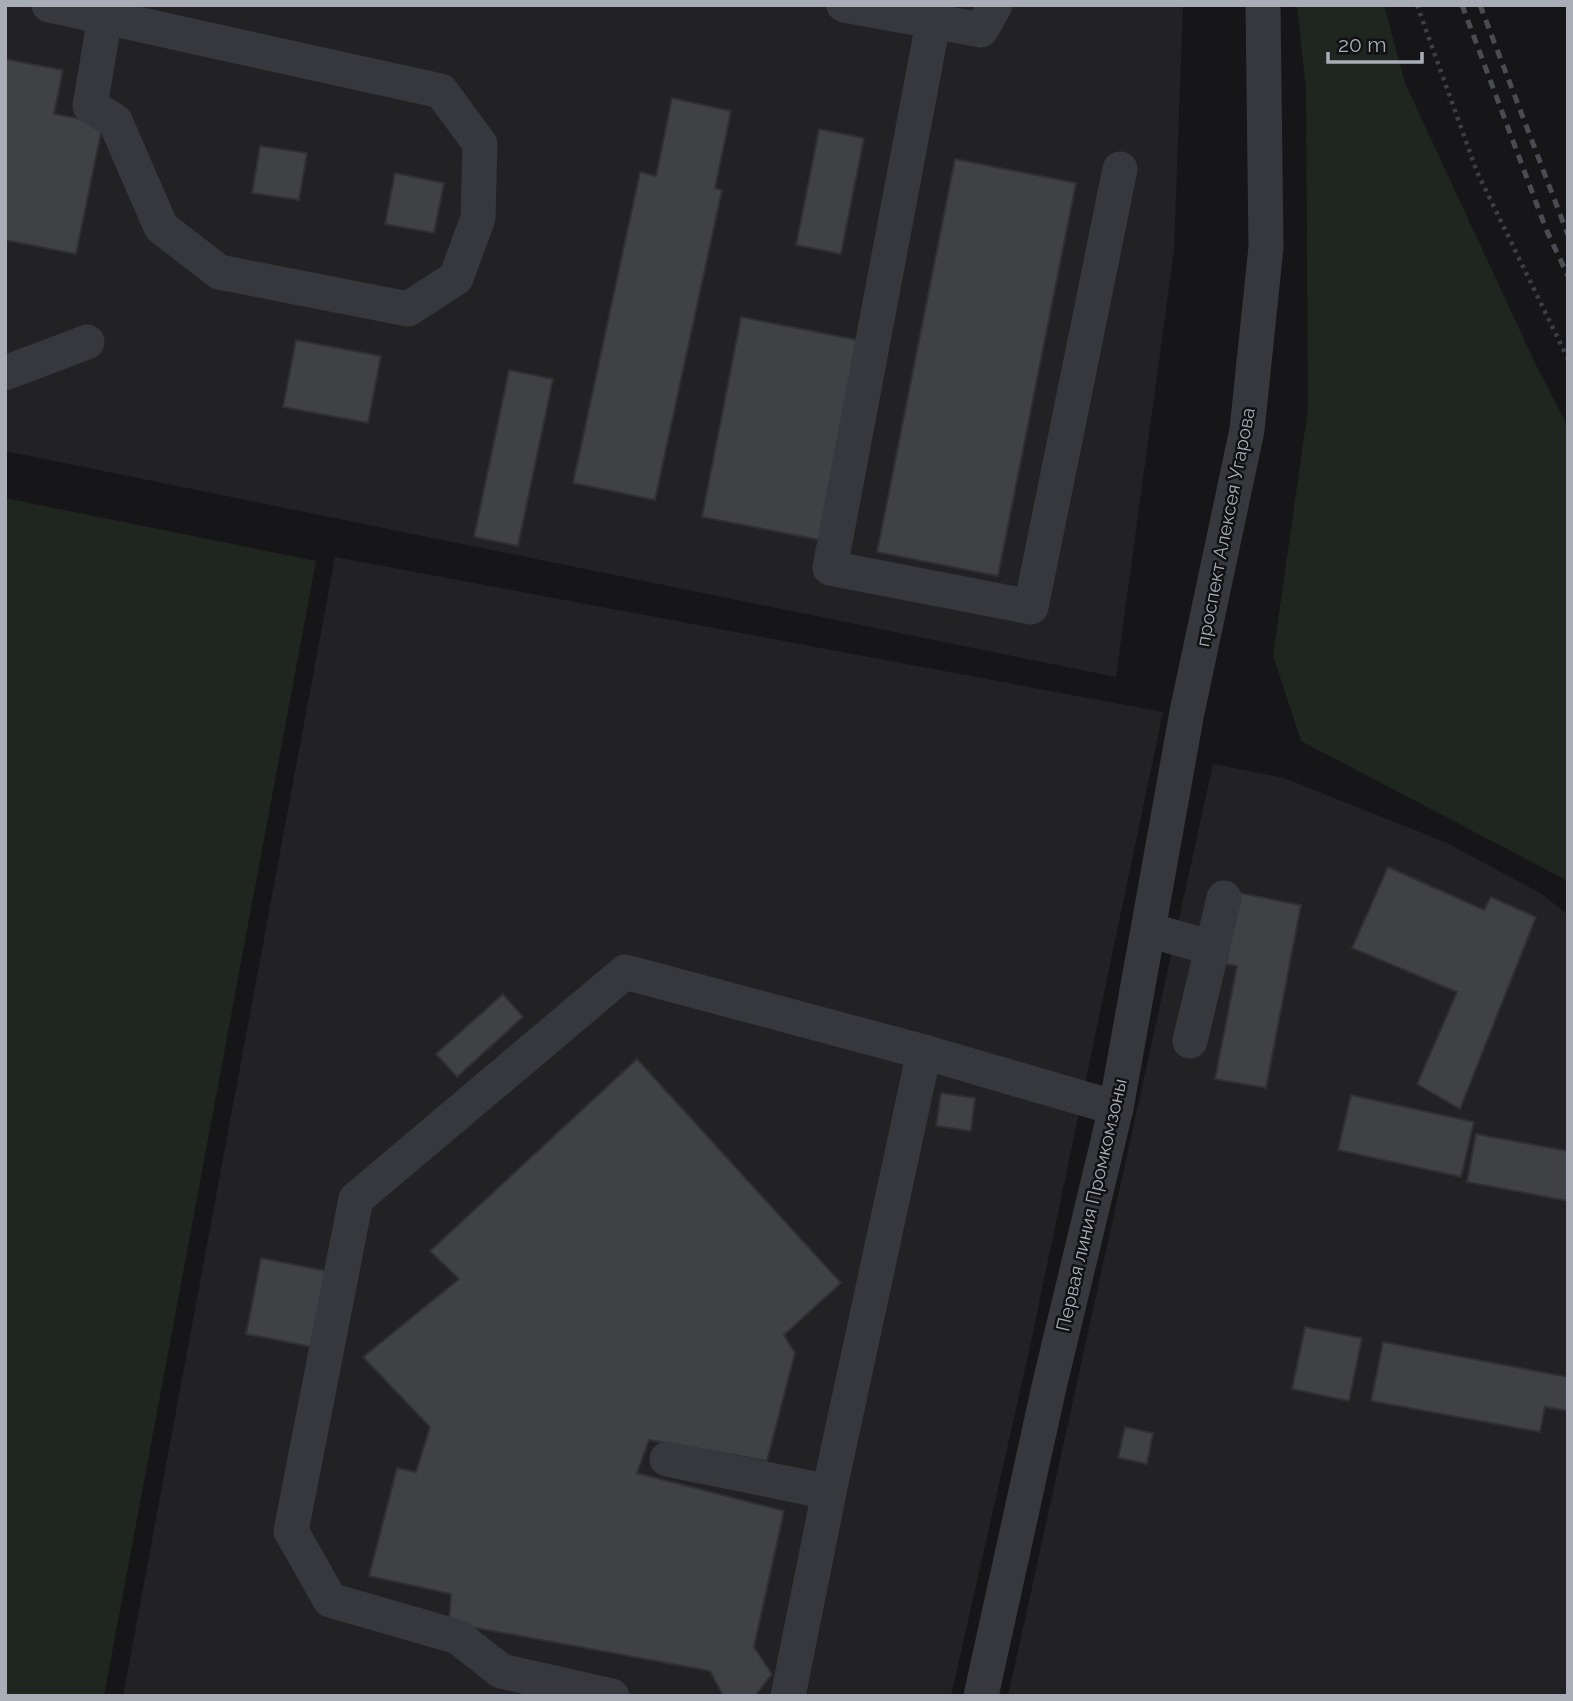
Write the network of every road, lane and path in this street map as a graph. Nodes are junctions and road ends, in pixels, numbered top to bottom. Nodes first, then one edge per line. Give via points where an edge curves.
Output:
1 (49, 5) edge
2 (844, 5) edge
3 (995, 5) edge
4 (1263, 5) edge
5 (1417, 5) edge
6 (105, 17) junction
7 (933, 23) junction
8 (1120, 169) dead end
9 (87, 342) dead end
10 (1568, 359) edge
11 (5, 373) edge
12 (1187, 712) joint
13 (1224, 898) dead end
14 (1149, 930) junction
15 (1212, 948) junction
16 (1190, 1041) dead end
17 (924, 1052) junction
18 (1116, 1108) junction
19 (667, 1459) dead end
20 (829, 1492) junction
21 (612, 1696) edge
22 (788, 1696) edge
23 (981, 1696) edge

1 - 6 street
2 - 7 street
3 - 7 street via 981,30
4 - 12 street, проспект Алексея Угарова via 1266,247 1247,430
5 - 10 path via 1478,172
6 - 6 street via 441,91 480,144 478,218 456,278 408,309 219,272 161,227 115,121 90,106
7 - 8 street via 830,568 1031,607
9 - 11 street
12 - 14 street, Первая линия Промкомзоны
13 - 15 street
14 - 15 street
14 - 18 street, Первая линия Промкомзоны
15 - 16 street
17 - 18 street
17 - 20 street
17 - 21 street via 625,972 356,1199 291,1531 330,1600 458,1637 500,1671
18 - 23 street, Первая линия Промкомзоны via 1048,1387
19 - 20 street
20 - 22 street

